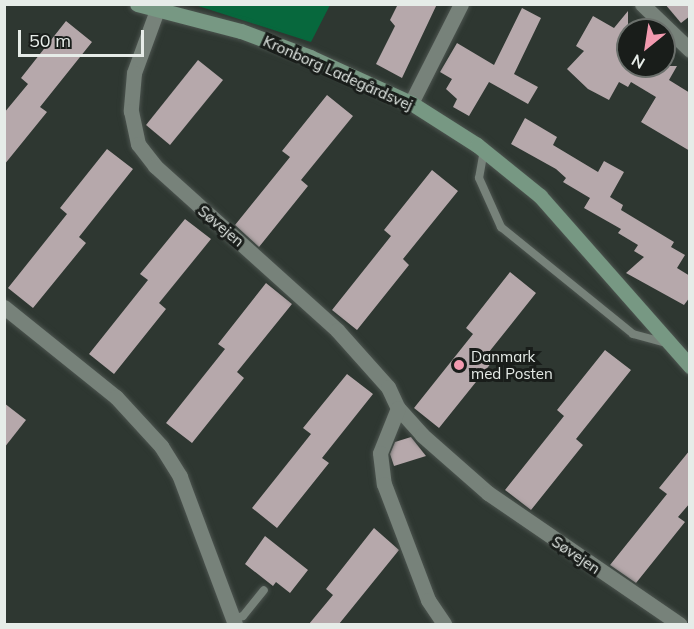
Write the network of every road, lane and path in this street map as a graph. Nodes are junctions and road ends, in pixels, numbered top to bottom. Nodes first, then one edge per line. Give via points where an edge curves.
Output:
1 (137, 4) edge
2 (461, 4) edge
3 (642, 4) edge
4 (157, 10) junction
5 (690, 50) edge
6 (411, 103) junction
7 (484, 150) junction
8 (4, 307) edge
9 (671, 344) junction
10 (690, 366) edge
11 (398, 408) junction
12 (264, 590) dead end
13 (234, 622) edge
14 (444, 624) edge
15 (679, 624) edge

1 - 4 street, Kronborg Ladegårdsvej
2 - 6 street
3 - 5 street
4 - 6 street, Kronborg Ladegårdsvej via 240,31
4 - 11 street, Søvejen via 134,73 131,111 138,144 176,186 337,330 388,387
6 - 7 street, Kronborg Ladegårdsvej
7 - 9 street, Kronborg Ladegårdsvej via 540,196
7 - 9 lane via 479,178 501,227 633,334
8 - 13 street via 116,397 161,446 180,477
9 - 10 street, Kronborg Ladegårdsvej
11 - 14 street via 380,453 384,484 428,600
11 - 15 street, Søvejen via 422,435 495,498
12 - 13 lane

